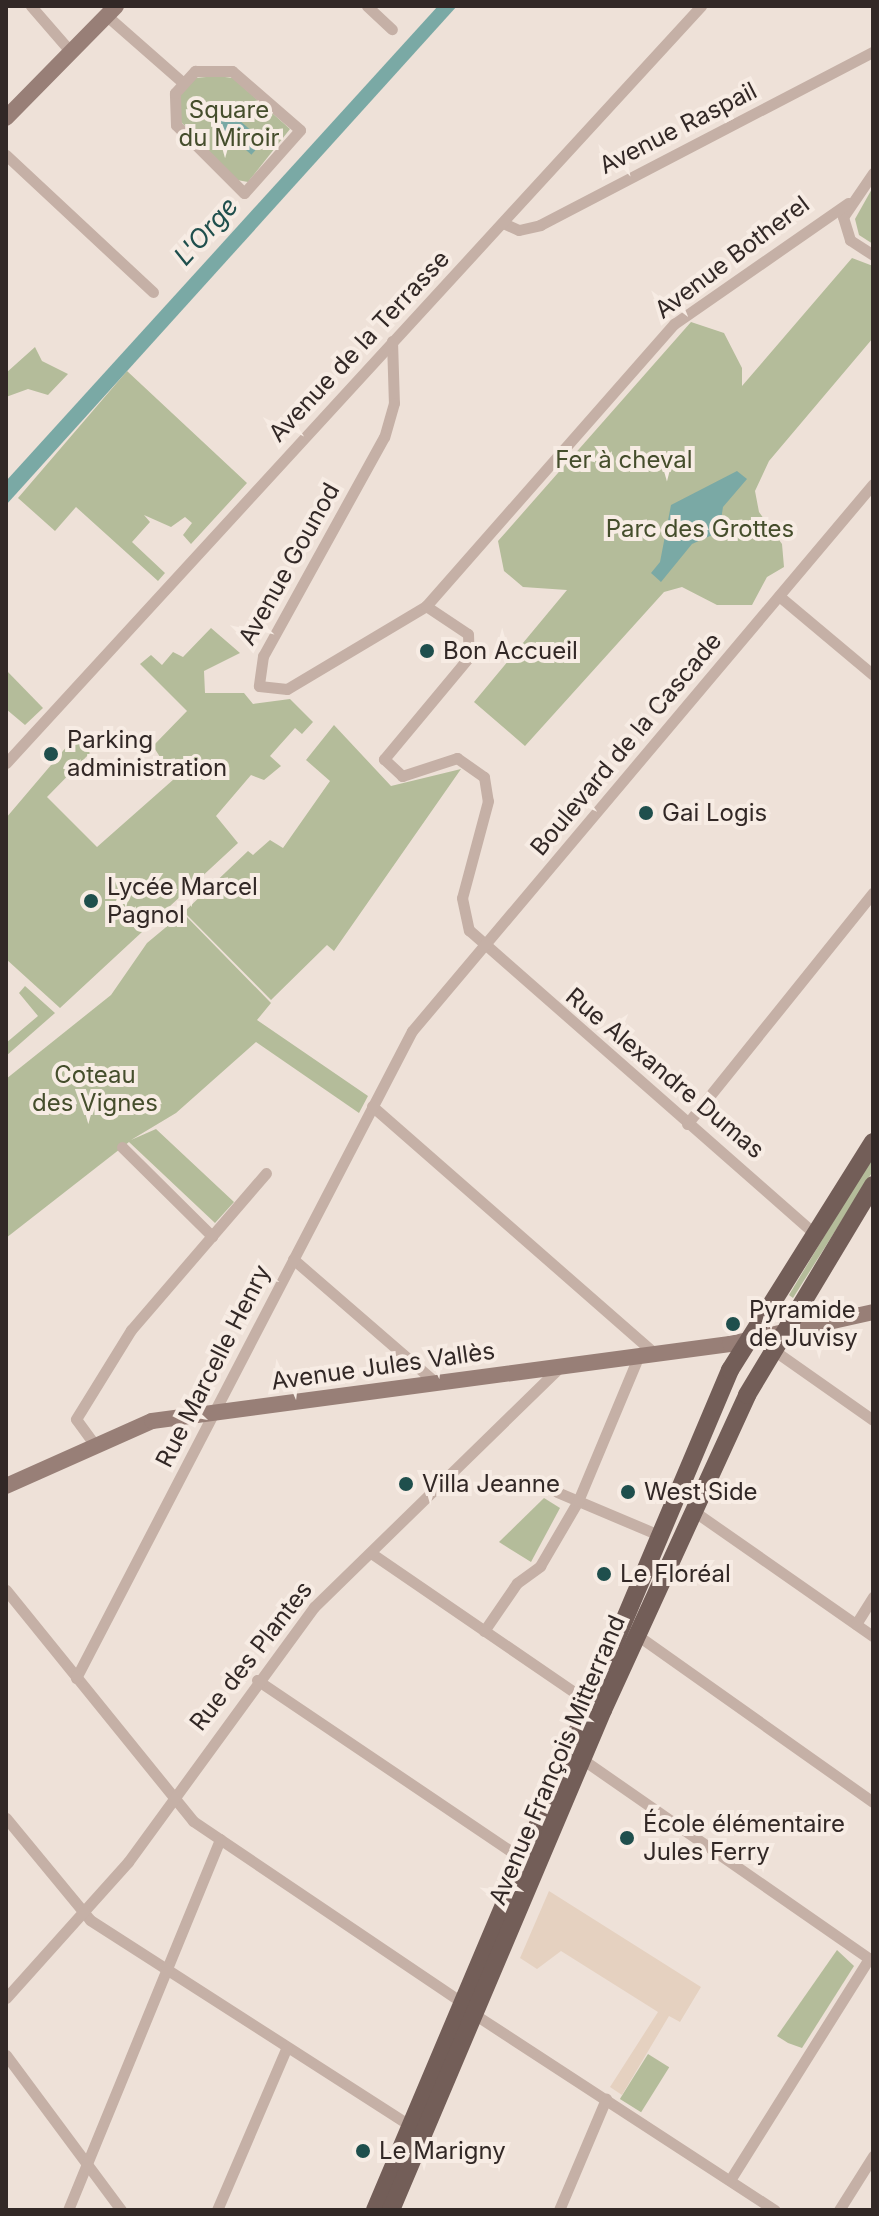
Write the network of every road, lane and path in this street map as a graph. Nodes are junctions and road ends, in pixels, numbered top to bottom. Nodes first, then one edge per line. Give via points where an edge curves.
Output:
1 (31, 6) edge
2 (367, 6) edge
3 (701, 6) edge
4 (112, 11) edge
5 (392, 29) dead end
6 (71, 52) junction
7 (873, 52) edge
8 (181, 81) junction
9 (6, 118) edge
10 (6, 155) edge
11 (873, 173) edge
12 (848, 203) junction
13 (503, 223) junction
14 (873, 255) edge
15 (153, 292) dead end
16 (392, 341) junction
17 (873, 484) edge
18 (779, 596) junction
19 (426, 606) junction
20 (873, 675) edge
21 (6, 763) edge
22 (873, 893) edge
23 (484, 948) junction
24 (412, 1031) joint
25 (372, 1106) junction
26 (687, 1124) junction
27 (873, 1142) edge
28 (122, 1147) dead end
29 (266, 1173) dead end
30 (873, 1185) edge
31 (815, 1234) junction
32 (212, 1236) junction
33 (293, 1259) junction
34 (873, 1312) edge
35 (779, 1333) junction
36 (742, 1342) junction
37 (646, 1354) junction
38 (560, 1366) junction
39 (436, 1383) junction
40 (213, 1413) junction
41 (873, 1420) edge
42 (92, 1441) junction
43 (6, 1486) edge
44 (557, 1492) dead end
45 (578, 1501) junction
46 (695, 1512) junction
47 (661, 1536) junction
48 (371, 1553) junction
49 (669, 1565) junction
50 (6, 1590) edge
51 (873, 1597) edge
52 (856, 1624) junction
53 (484, 1631) junction
54 (637, 1635) junction
55 (873, 1636) edge
56 (76, 1678) junction
57 (257, 1680) junction
58 (590, 1703) junction
59 (582, 1759) junction
60 (174, 1797) junction
61 (873, 1802) edge
62 (6, 1818) edge
63 (220, 1839) junction
64 (524, 1860) junction
65 (82, 1913) junction
66 (871, 1960) edge
67 (170, 1972) junction
68 (6, 1998) edge
69 (469, 2009) junction
70 (287, 2047) junction
71 (6, 2055) edge
72 (606, 2099) junction
73 (411, 2126) junction
74 (873, 2156) edge
75 (88, 2164) junction
76 (730, 2180) junction
77 (68, 2210) edge
78 (121, 2210) edge
79 (217, 2210) edge
80 (375, 2210) edge
81 (391, 2210) edge
82 (559, 2210) edge
83 (775, 2210) edge
84 (839, 2210) edge

1 - 6 street
2 - 5 street
3 - 13 street, Avenue de la Terrasse
4 - 6 main road
4 - 8 street
6 - 9 main road
7 - 13 street, Avenue Raspail via 540,225 519,230
8 - 8 street via 172,103 180,134 244,193 300,130 232,71 195,71
10 - 15 street
11 - 12 street
12 - 14 street via 843,217 850,240
12 - 19 street, Avenue Botherel via 674,324
13 - 16 street, Avenue de la Terrasse
16 - 19 street, Avenue Gounod via 394,403 384,437 263,656 259,686 287,689
16 - 21 street, Avenue de la Terrasse
17 - 18 street, Boulevard de la Cascade
18 - 20 street
18 - 23 street, Boulevard de la Cascade
19 - 23 street via 468,634 472,653 384,759 402,776 457,758 484,777 488,801 462,898 469,930
22 - 26 street
23 - 24 street, Boulevard de la Cascade
23 - 26 street, Rue Alexandre Dumas
24 - 25 street, Rue Marcelle Henry
25 - 33 street, Rue Marcelle Henry
25 - 37 street
26 - 31 street, Rue Alexandre Dumas
27 - 31 main road
28 - 32 street
29 - 32 street
30 - 35 main road
31 - 35 main road
31 - 36 main road, Avenue François Mitterrand
32 - 42 street via 131,1330 76,1419
33 - 39 street
33 - 40 street, Rue Marcelle Henry
34 - 35 main road, Avenue Jules Vallès
35 - 36 main road, Avenue Jules Vallès
35 - 41 street
35 - 46 main road, Avenue François Mitterrand
36 - 37 main road, Avenue Jules Vallès
36 - 47 main road, Avenue François Mitterrand
36 - 49 main road via 749,1369
37 - 38 main road, Avenue Jules Vallès
37 - 45 street
38 - 39 main road, Avenue Jules Vallès
38 - 48 street, Rue des Plantes
39 - 40 main road, Avenue Jules Vallès
40 - 42 main road, Avenue Jules Vallès via 152,1421
40 - 56 street, Rue Marcelle Henry
42 - 43 main road, Avenue Jules Vallès
44 - 45 street
45 - 47 street
45 - 53 street via 540,1566 517,1583
46 - 49 main road, Avenue François Mitterrand
46 - 52 street
47 - 58 main road, Avenue François Mitterrand
48 - 53 street
48 - 57 street, Rue des Plantes via 314,1607
49 - 54 main road, Avenue François Mitterrand
50 - 56 street
51 - 52 street
52 - 55 street
53 - 58 street
54 - 59 main road, Avenue François Mitterrand
54 - 61 street
56 - 60 street
57 - 60 street, Rue des Plantes
57 - 64 street
58 - 64 main road, Avenue François Mitterrand
59 - 66 street
59 - 69 main road, Avenue François Mitterrand
60 - 63 street
60 - 65 street, Rue des Plantes
62 - 65 street
63 - 67 street
63 - 69 street
64 - 69 main road, Avenue François Mitterrand
65 - 67 street
65 - 68 street, Rue des Plantes
66 - 76 street
67 - 70 street
67 - 75 street
69 - 72 street
69 - 73 main road, Avenue François Mitterrand
69 - 81 main road, Avenue François Mitterrand
70 - 73 street
70 - 79 street
71 - 75 street
72 - 76 street
72 - 82 street
73 - 80 main road, Avenue François Mitterrand
74 - 84 street
75 - 77 street
75 - 78 street
76 - 83 street

